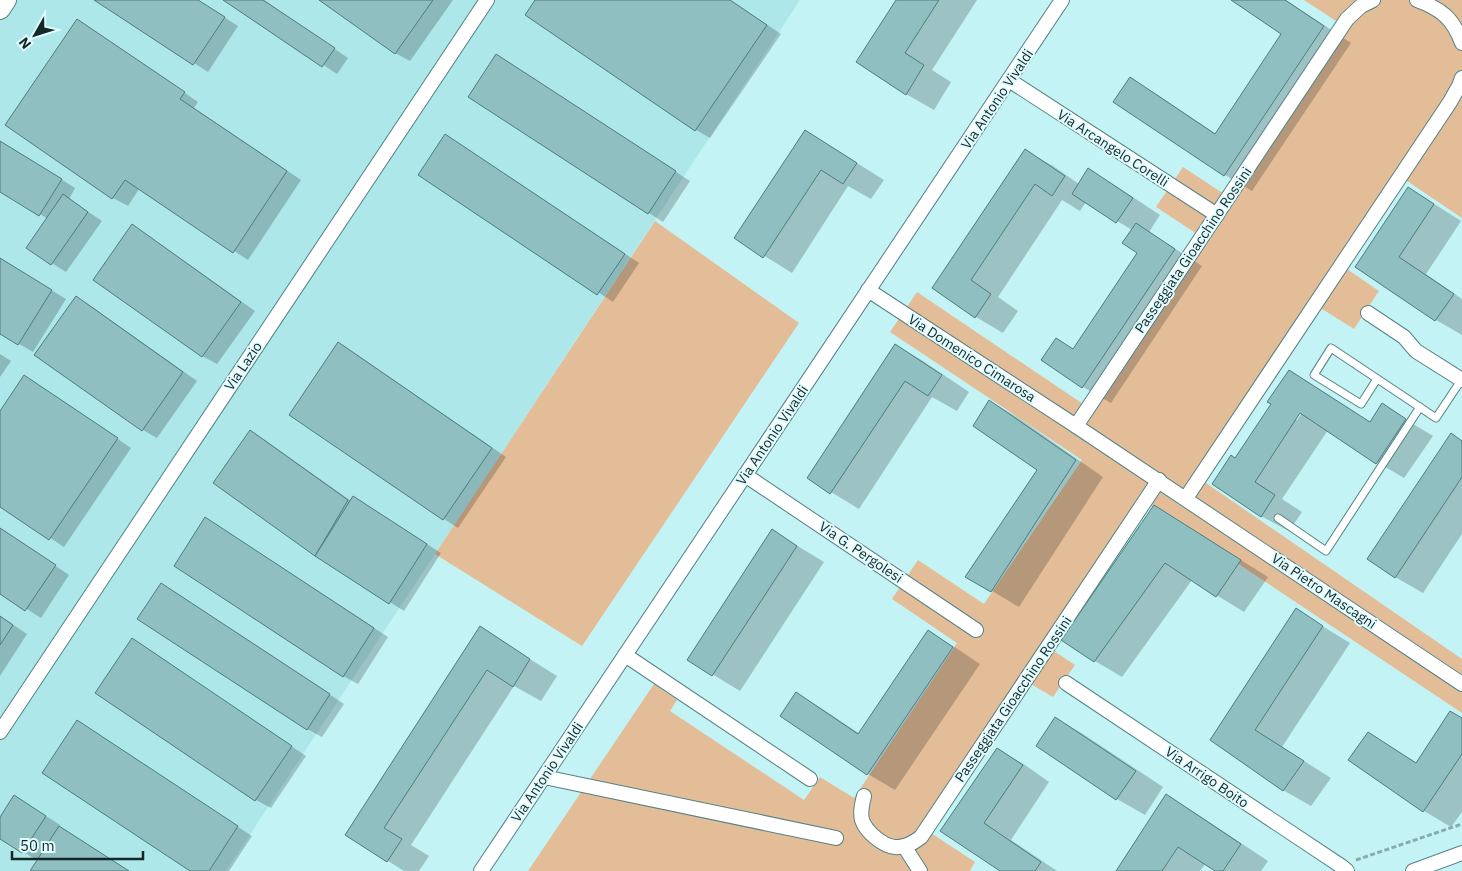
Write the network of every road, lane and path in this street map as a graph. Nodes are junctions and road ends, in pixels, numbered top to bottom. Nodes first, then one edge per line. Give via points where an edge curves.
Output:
1 (6, 0) edge
2 (487, 0) edge
3 (1062, 0) edge
4 (1373, 0) edge
5 (1417, 0) edge
6 (0, 9) edge
7 (1461, 35) edge
8 (1462, 78) edge
9 (1009, 80) junction
10 (1217, 216) junction
11 (868, 290) junction
12 (1368, 313) dead end
13 (1376, 378) junction
14 (1462, 380) edge
15 (1420, 407) junction
16 (1076, 426) junction
17 (746, 475) junction
18 (1159, 480) junction
19 (1186, 498) junction
20 (1278, 518) dead end
21 (976, 630) dead end
22 (625, 655) junction
23 (1066, 683) dead end
24 (1462, 684) edge
25 (0, 732) edge
26 (544, 776) junction
27 (810, 779) dead end
28 (864, 796) dead end
29 (1462, 824) edge
30 (836, 838) dead end
31 (904, 846) junction
32 (1462, 853) edge
33 (1344, 868) edge
34 (481, 871) edge
35 (920, 871) edge
36 (1413, 871) edge

1 - 6 street
2 - 25 street, Via Lazio
3 - 9 street, Via Antonio Vivaldi
4 - 10 street, Passeggiata Gioacchino Rossini via 1360,6 1347,19
5 - 7 street via 1447,16
8 - 19 street via 1450,102
9 - 10 street, Via Arcangelo Corelli
9 - 11 street, Via Antonio Vivaldi
10 - 16 street, Passeggiata Gioacchino Rossini
11 - 16 street, Via Domenico Cimarosa
11 - 17 street, Via Antonio Vivaldi
12 - 14 street
13 - 13 lane via 1331,348 1314,375 1361,404
13 - 15 lane
14 - 15 lane via 1436,418
15 - 20 lane via 1326,551
16 - 18 street
17 - 21 street, Via G. Pergolesi
17 - 22 street, Via Antonio Vivaldi
18 - 19 street
18 - 31 street, Passeggiata Gioacchino Rossini via 921,837
19 - 24 street, Via Pietro Mascagni
22 - 26 street, Via Antonio Vivaldi
22 - 27 street
23 - 33 street, Via Arrigo Boito
26 - 30 street
26 - 34 street, Via Antonio Vivaldi
28 - 31 street via 862,820 870,833 895,847
29 - 33 path
31 - 35 street
32 - 36 street

